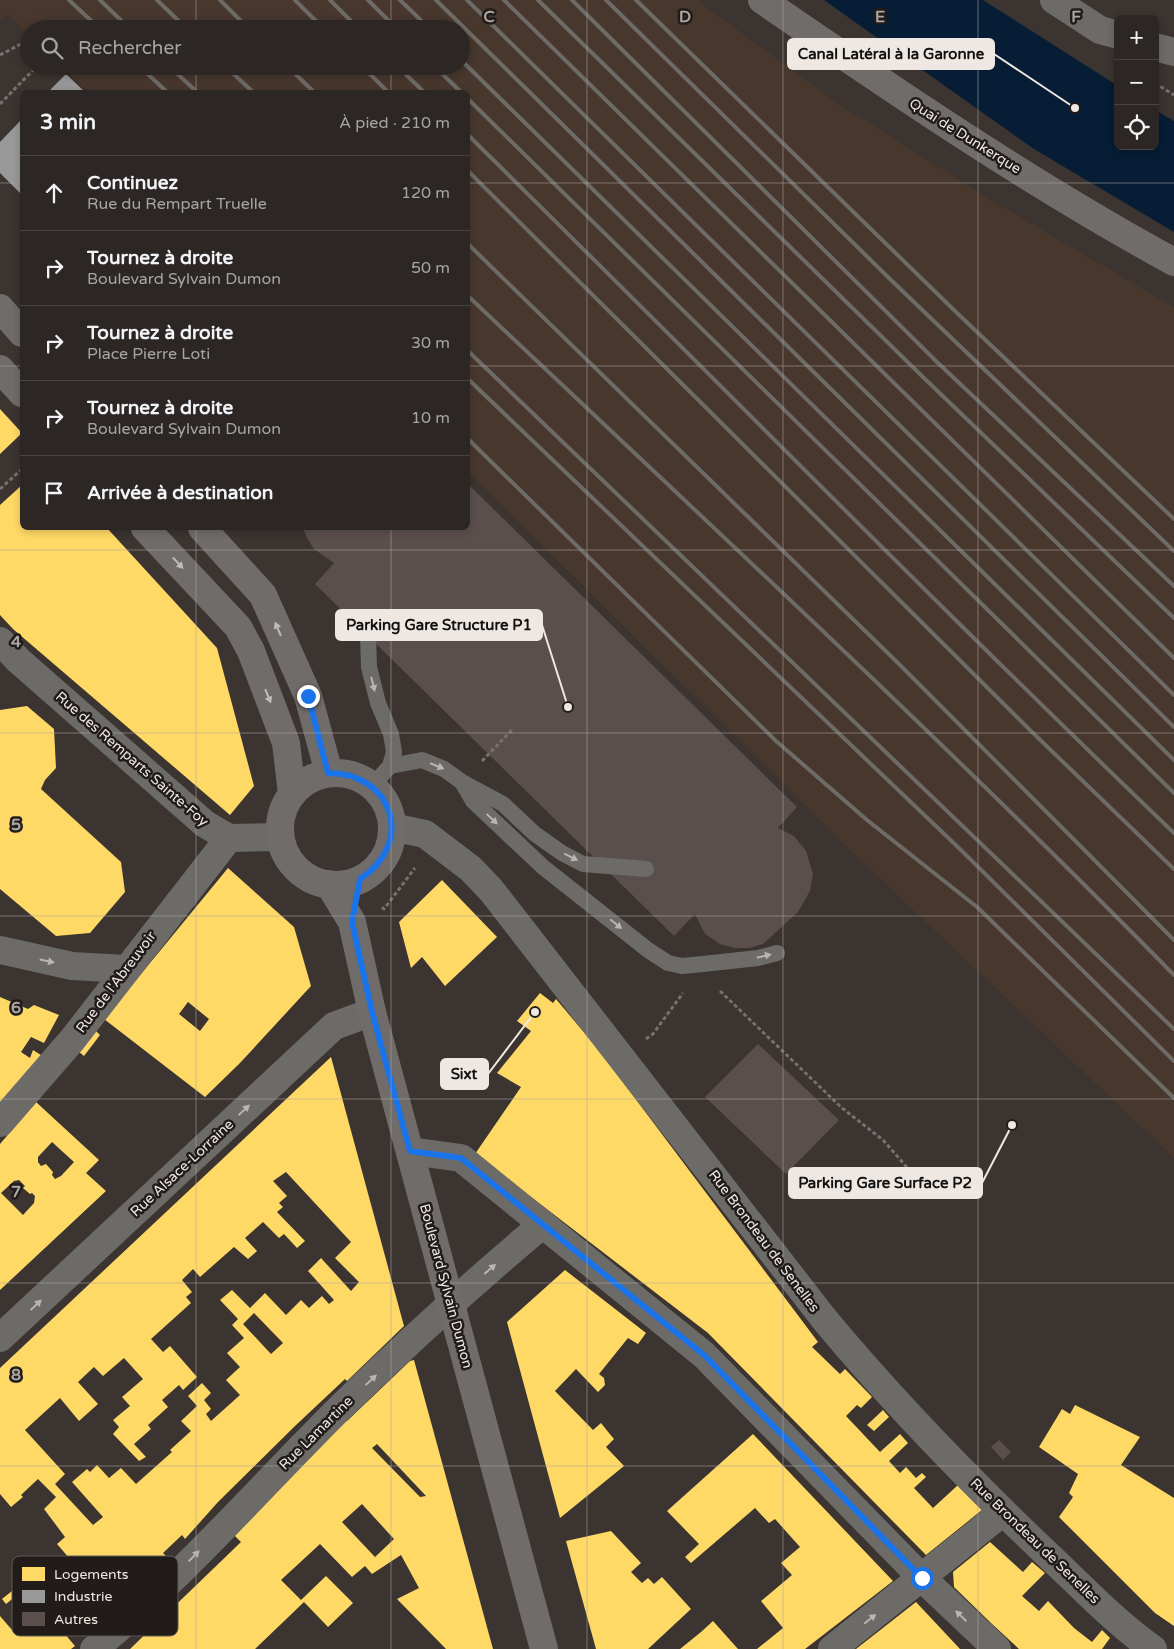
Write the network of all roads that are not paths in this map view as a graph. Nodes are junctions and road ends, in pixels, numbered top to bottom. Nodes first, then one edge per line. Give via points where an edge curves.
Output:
1 (762, 0) edge
2 (1054, 0) edge
3 (1114, 34) edge
4 (1159, 48) edge
5 (1174, 52) edge
6 (1174, 262) edge
7 (0, 308) edge
8 (20, 330) edge
9 (0, 369) edge
10 (20, 391) edge
11 (147, 530) edge
12 (204, 530) edge
13 (368, 636) dead end
14 (0, 641) edge
15 (390, 766) junction
16 (328, 773) junction
17 (462, 782) junction
18 (372, 786) junction
19 (292, 794) junction
20 (392, 828) junction
21 (280, 837) junction
22 (229, 838) junction
23 (646, 869) dead end
24 (360, 879) junction
25 (329, 884) junction
26 (352, 922) junction
27 (0, 950) edge
28 (777, 953) dead end
29 (126, 968) junction
30 (372, 1012) junction
31 (0, 1123) edge
32 (410, 1151) junction
33 (543, 1224) junction
34 (451, 1303) junction
35 (0, 1338) edge
36 (1003, 1512) junction
37 (178, 1573) edge
38 (922, 1578) junction
39 (110, 1636) edge
40 (94, 1649) edge
41 (544, 1649) edge
42 (832, 1649) edge
43 (996, 1649) edge
44 (1154, 1649) edge

1 - 6 street, Quai de Dunkerque via 923,111
2 - 3 street via 1100,30
4 - 5 street
7 - 8 street
9 - 10 street
11 -> 19 street via 238,628 251,651 286,743
16 -> 12 street via 308,696 264,595
13 -> 15 lane via 369,667 378,703 391,734 394,752
14 - 22 street, Rue des Remparts Sainte-Foy via 205,824
15 -> 17 lane via 422,760 444,769
15 - 18 lane
16 - 18 street via 344,773
16 - 19 street via 302,784
17 -> 23 lane via 503,804 535,834 583,864
17 -> 28 lane via 473,801 544,866 668,963 682,966
18 - 20 street via 383,798
19 - 21 street via 282,814
20 - 24 street via 389,845 381,861
20 - 36 street, Rue Brondeau de Senelles via 425,834 471,869 491,890 824,1320 876,1381
21 - 22 street
21 - 25 street via 291,862 300,871
22 - 29 street, Rue de l'Abreuvoir
24 - 25 street via 345,884
24 - 26 street, Boulevard Sylvain Dumon
25 - 26 street, Boulevard Sylvain Dumon
26 - 30 street, Boulevard Sylvain Dumon
27 -> 29 street via 72,966
29 - 31 street, Rue de l'Abreuvoir via 73,1039
30 - 32 street, Boulevard Sylvain Dumon
35 -> 30 street, Rue Alsace-Lorraine via 334,1026
32 - 33 street via 461,1158
32 - 34 street, Boulevard Sylvain Dumon
34 -> 33 street, Rue Lamartine
33 - 38 street via 704,1355
37 -> 34 street, Rue Lamartine via 343,1406
34 - 41 street, Boulevard Sylvain Dumon
36 - 38 street
36 - 44 street, Rue Brondeau de Senelles via 1120,1624
42 -> 38 street
43 -> 38 street
40 -> 39 street, Rue Lamartine

